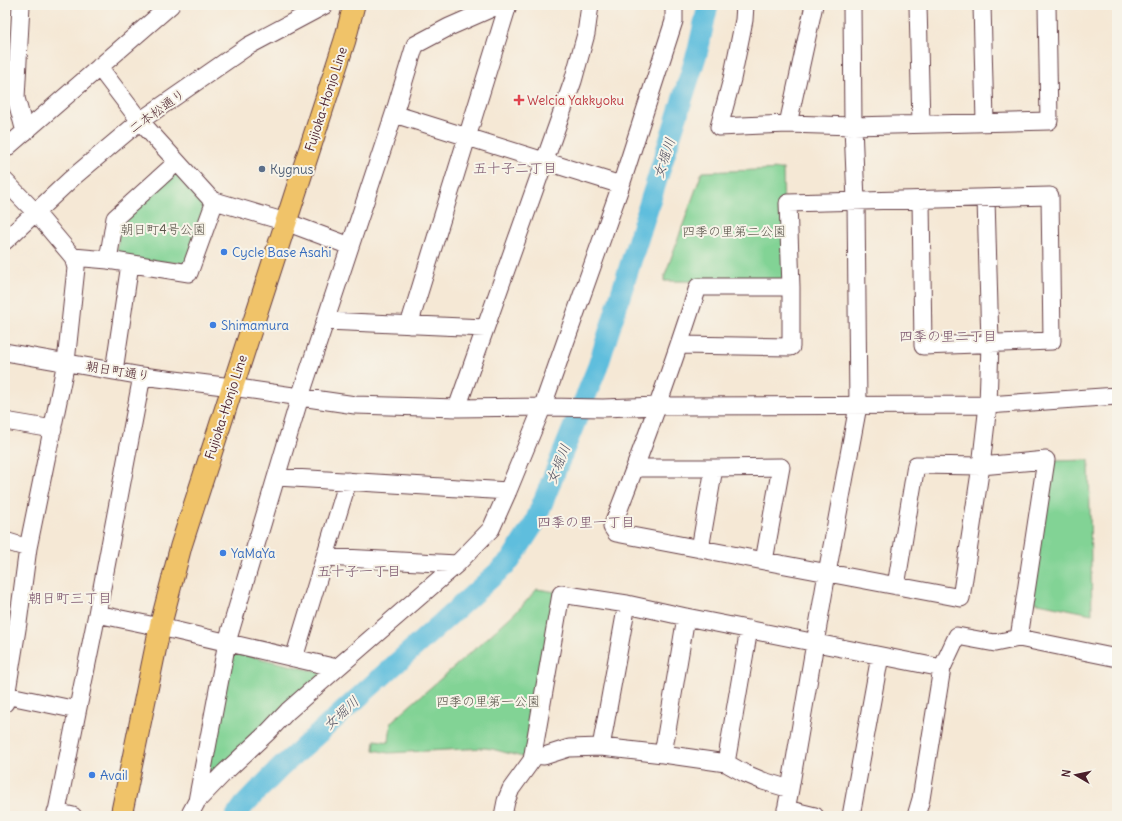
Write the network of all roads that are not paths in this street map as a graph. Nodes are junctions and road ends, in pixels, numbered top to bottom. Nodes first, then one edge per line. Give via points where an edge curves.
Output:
1 (21, 5) edge
2 (171, 5) edge
3 (326, 5) edge
4 (354, 5) edge
5 (499, 5) edge
6 (508, 5) edge
7 (590, 5) edge
8 (674, 5) edge
9 (744, 5) edge
10 (814, 5) edge
11 (852, 5) edge
12 (918, 5) edge
13 (982, 5) edge
14 (1047, 5) edge
15 (12, 31) edge
16 (99, 67) junction
17 (394, 114) junction
18 (140, 121) junction
19 (985, 122) junction
20 (788, 124) junction
21 (921, 124) junction
22 (853, 126) junction
23 (25, 132) junction
24 (466, 137) junction
25 (5, 149) edge
26 (545, 161) junction
27 (176, 162) junction
28 (5, 181) edge
29 (621, 185) junction
30 (986, 199) junction
31 (921, 200) junction
32 (215, 201) junction
33 (856, 201) junction
34 (36, 213) junction
35 (286, 222) junction
36 (5, 241) edge
37 (350, 246) junction
38 (73, 257) junction
39 (108, 260) junction
40 (130, 264) junction
41 (791, 287) junction
42 (326, 321) junction
43 (409, 325) junction
44 (486, 328) junction
45 (990, 343) junction
46 (680, 345) junction
47 (5, 352) edge
48 (66, 362) junction
49 (114, 371) junction
50 (142, 376) junction
51 (232, 387) junction
52 (1117, 396) edge
53 (300, 397) junction
54 (988, 405) junction
55 (658, 406) junction
56 (858, 406) junction
57 (544, 407) junction
58 (457, 408) junction
59 (5, 421) edge
60 (52, 429) junction
61 (981, 466) junction
62 (635, 468) junction
63 (714, 468) junction
64 (277, 477) junction
65 (348, 481) junction
66 (508, 491) junction
67 (5, 541) edge
68 (28, 548) junction
69 (700, 549) junction
70 (325, 557) junction
71 (764, 561) junction
72 (458, 564) junction
73 (827, 573) junction
74 (896, 586) junction
75 (627, 604) junction
76 (97, 614) junction
77 (686, 617) junction
78 (12, 621) edge
79 (160, 627) junction
80 (749, 629) junction
81 (1019, 638) junction
82 (228, 642) junction
83 (815, 643) junction
84 (880, 656) junction
85 (294, 658) junction
86 (1117, 658) edge
87 (337, 668) junction
88 (942, 668) junction
89 (5, 698) edge
90 (77, 710) junction
91 (601, 747) junction
92 (663, 754) junction
93 (532, 757) junction
94 (726, 763) junction
95 (790, 789) junction
96 (193, 808) edge
97 (785, 812) edge
98 (56, 814) edge
99 (73, 816) edge
100 (122, 816) edge
101 (503, 816) edge
102 (815, 816) edge
103 (851, 816) edge
104 (916, 816) edge

1 - 15 street
2 - 16 street
3 - 18 street, 二本松通り via 248,46
4 - 35 main road, Fujioka-Honjo Line
5 - 17 street via 415,45
6 - 24 street
7 - 26 street via 586,34 573,81
8 - 29 street via 674,21
9 - 20 street via 744,20 732,79 719,126
10 - 20 street
11 - 22 street
12 - 21 street
13 - 19 street
14 - 19 street via 1050,121
15 - 23 street via 16,98
16 - 18 street
16 - 23 street
17 - 24 street
17 - 37 street
18 - 27 street
18 - 34 street, 二本松通り
19 - 21 street
20 - 22 street
21 - 22 street
22 - 33 street
23 - 25 street
24 - 26 street
24 - 43 street
26 - 29 street
26 - 44 street
27 - 32 street
27 - 39 street via 115,218
28 - 34 street
29 - 57 street
30 - 31 street
30 - 45 street
30 - 45 street via 1050,196 1052,341
31 - 33 street
31 - 45 street via 923,346
32 - 35 street
32 - 40 street via 189,273
33 - 41 street via 788,203
33 - 56 street
34 - 36 street, 二本松通り
34 - 38 street
35 - 37 street
35 - 51 main road, Fujioka-Honjo Line
37 - 42 street
38 - 39 street
38 - 48 street via 76,268
39 - 40 street
40 - 49 street
41 - 46 street via 698,287
41 - 46 street via 791,347
42 - 43 street
42 - 53 street
43 - 44 street
44 - 58 street
45 - 54 street
46 - 55 street
47 - 48 street, 朝日町通り
48 - 49 street, 朝日町通り
48 - 60 street
49 - 50 street, 朝日町通り
50 - 51 street, 朝日町通り
50 - 76 street
51 - 53 street, 朝日町通り
51 - 79 main road, Fujioka-Honjo Line via 181,546
52 - 54 street, 朝日町通り
53 - 58 street, 朝日町通り via 355,405
53 - 64 street
54 - 56 street, 朝日町通り
54 - 61 street
55 - 56 street, 朝日町通り
55 - 57 street, 朝日町通り
55 - 62 street
56 - 73 street
57 - 58 street, 朝日町通り
57 - 66 street
59 - 60 street
60 - 68 street
61 - 74 street via 916,464
61 - 74 street via 961,598
61 - 81 street via 1046,460
62 - 63 street
62 - 69 street via 612,527 616,533
63 - 69 street
63 - 71 street via 781,467
64 - 65 street
64 - 82 street
65 - 66 street
65 - 70 street
66 - 72 street via 491,529
67 - 68 street
68 - 78 street
69 - 71 street
70 - 72 street
70 - 85 street
71 - 73 street
72 - 87 street
73 - 74 street
73 - 83 street
75 - 77 street
75 - 91 street
75 - 93 street via 561,594
76 - 79 street
76 - 90 street
77 - 80 street
77 - 92 street
78 - 89 street
79 - 82 street
79 - 100 main road, Fujioka-Honjo Line
80 - 83 street
80 - 94 street
81 - 86 street
81 - 88 street via 995,643 956,636
82 - 85 street
82 - 96 street
83 - 84 street
83 - 95 street
84 - 88 street
84 - 103 street
85 - 87 street
87 - 96 street via 224,773
88 - 104 street
89 - 90 street
90 - 98 street
91 - 92 street
91 - 93 street via 569,748
92 - 94 street
93 - 101 street via 511,789
94 - 95 street via 763,781
95 - 97 street
97 - 102 street
98 - 99 street

